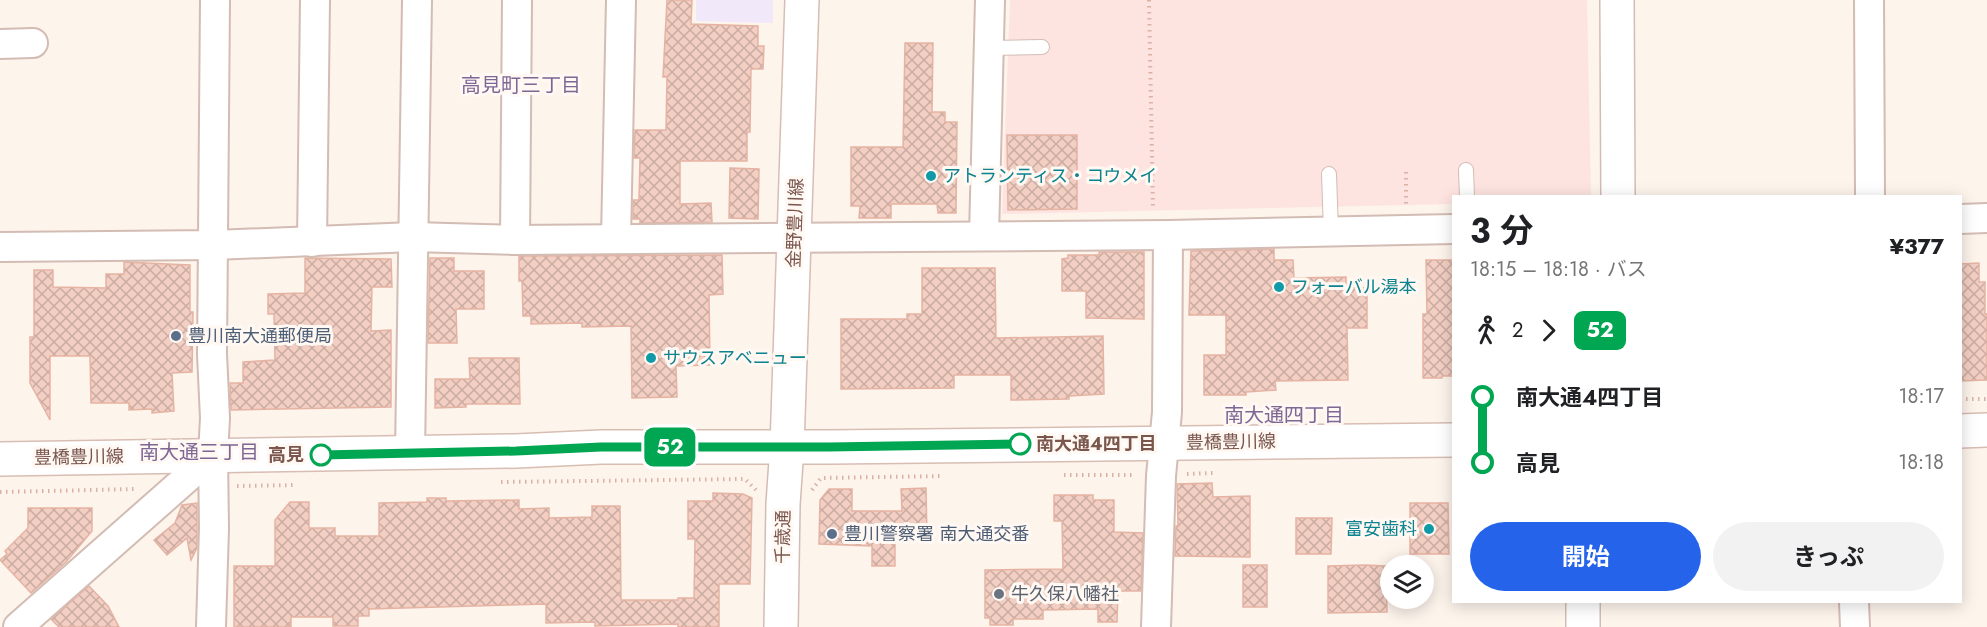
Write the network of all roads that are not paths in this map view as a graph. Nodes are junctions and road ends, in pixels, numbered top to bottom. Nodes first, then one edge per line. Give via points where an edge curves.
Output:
1 (215, 0) edge
2 (315, 0) edge
3 (417, 0) edge
4 (517, 0) edge
5 (621, 0) edge
6 (802, 0) edge
7 (990, 0) edge
8 (1617, 0) edge
9 (1869, 0) edge
10 (33, 43) dead end
11 (0, 44) edge
12 (1042, 47) dead end
13 (988, 48) junction
14 (1466, 170) dead end
15 (1329, 174) dead end
16 (1467, 195) edge
17 (1618, 195) edge
18 (1870, 195) edge
19 (1987, 218) edge
20 (1962, 219) edge
21 (1161, 226) junction
22 (1452, 229) edge
23 (1331, 232) junction
24 (984, 236) junction
25 (413, 237) junction
26 (795, 237) junction
27 (616, 238) junction
28 (515, 240) junction
29 (312, 242) junction
30 (214, 245) junction
31 (0, 247) edge
32 (1987, 430) edge
33 (1962, 431) edge
34 (1452, 440) edge
35 (1164, 443) junction
36 (787, 447) junction
37 (410, 453) junction
38 (213, 455) junction
39 (0, 459) edge
40 (1583, 603) edge
41 (1854, 603) edge
42 (18, 627) edge
43 (212, 627) edge
44 (781, 627) edge
45 (1156, 627) edge
46 (1583, 627) edge
47 (1855, 627) edge

1 - 30 street
2 - 29 street
3 - 25 street
4 - 28 street
5 - 27 street
6 - 26 main road, 金野豊川線
7 - 13 street
8 - 17 main road
9 - 18 street
10 - 11 street
12 - 13 lane
13 - 24 street
14 - 16 lane
15 - 23 lane
19 - 20 street
21 - 23 street
21 - 24 street
21 - 35 street via 1167,412
22 - 23 street
24 - 26 street
25 - 28 street
25 - 29 street
25 - 37 street
26 - 27 street
26 - 36 main road, 金野豊川線
27 - 28 street
29 - 30 street
30 - 31 street
30 - 38 street
32 - 33 main road
34 - 35 main road, 豊橋豊川線
35 - 36 main road, 豊橋豊川線
35 - 45 street
36 - 37 main road, 豊橋豊川線
36 - 44 main road, 千歳通
37 - 38 main road, 豊橋豊川線
38 - 39 main road, 豊橋豊川線
38 - 42 street
38 - 43 street
40 - 46 main road
41 - 47 street

